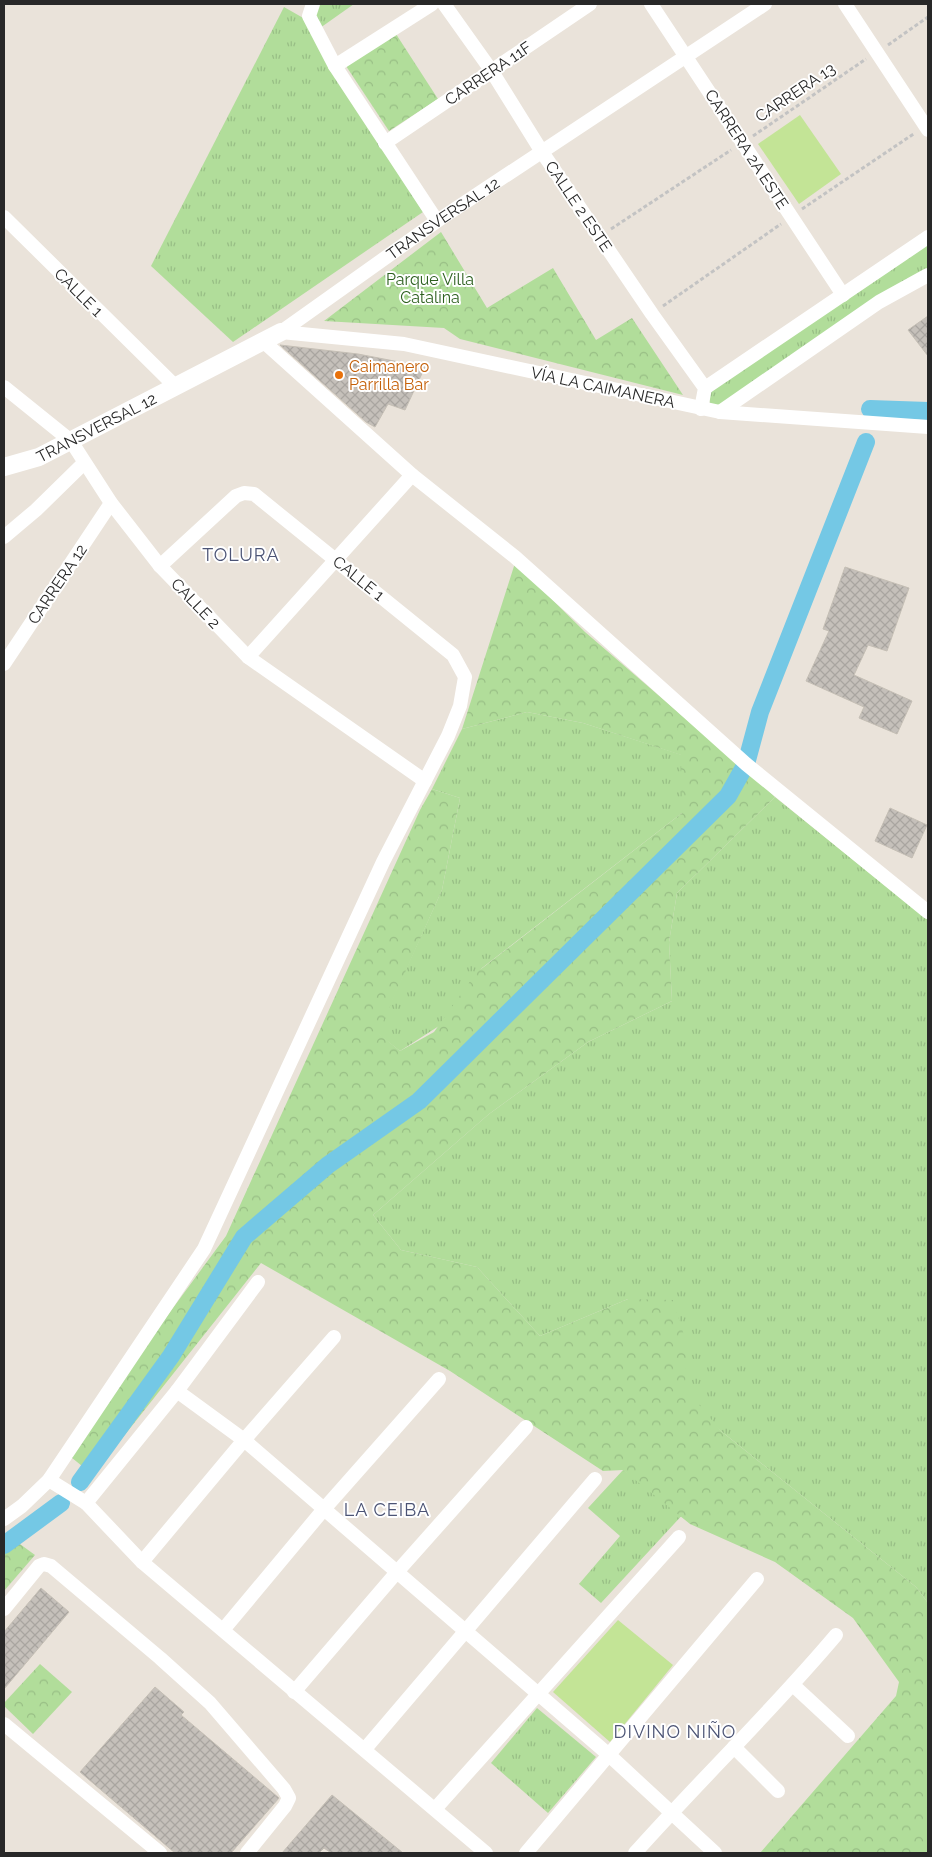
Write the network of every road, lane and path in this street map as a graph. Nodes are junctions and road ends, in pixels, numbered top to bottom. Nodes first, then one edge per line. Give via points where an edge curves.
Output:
1 (312, 4) edge
2 (432, 4) edge
3 (444, 4) edge
4 (590, 4) edge
5 (651, 4) edge
6 (765, 4) edge
7 (845, 4) edge
8 (928, 17) edge
9 (877, 52) junction
10 (687, 57) junction
11 (336, 66) junction
12 (491, 70) junction
13 (928, 130) edge
14 (385, 143) junction
15 (742, 143) junction
16 (542, 152) junction
17 (4, 217) edge
18 (436, 221) junction
19 (600, 237) junction
20 (928, 237) edge
21 (928, 275) edge
22 (843, 295) junction
23 (281, 332) junction
24 (264, 342) junction
25 (4, 387) edge
26 (176, 387) junction
27 (705, 388) junction
28 (701, 409) junction
29 (720, 412) junction
30 (928, 427) edge
31 (71, 441) junction
32 (84, 463) junction
33 (4, 468) edge
34 (412, 475) junction
35 (111, 503) junction
36 (4, 537) edge
37 (337, 560) junction
38 (160, 566) junction
39 (248, 657) junction
40 (4, 664) edge
41 (425, 781) junction
42 (928, 912) edge
43 (258, 1282) dead end
44 (334, 1337) dead end
45 (439, 1379) dead end
46 (177, 1390) junction
47 (526, 1427) dead end
48 (244, 1440) junction
49 (595, 1479) dead end
50 (49, 1480) junction
51 (86, 1502) junction
52 (324, 1509) junction
53 (4, 1519) edge
54 (679, 1537) dead end
55 (142, 1562) junction
56 (397, 1572) junction
57 (757, 1579) dead end
58 (4, 1609) edge
59 (223, 1630) junction
60 (466, 1632) junction
61 (836, 1635) dead end
62 (793, 1685) junction
63 (294, 1692) junction
64 (538, 1694) junction
65 (4, 1724) edge
66 (848, 1736) dead end
67 (734, 1748) junction
68 (365, 1749) junction
69 (609, 1755) junction
70 (778, 1791) dead end
71 (435, 1809) junction
72 (670, 1813) junction
73 (160, 1853) edge
74 (247, 1853) edge
75 (486, 1853) edge
76 (526, 1853) edge
77 (635, 1853) edge
78 (715, 1853) edge

1 - 11 street via 309,16
2 - 11 street
3 - 12 street, CALLE 2 ESTE
4 - 12 street, CARRERA 11F
5 - 10 street, CARRERA 2A ESTE
6 - 10 street, TRANSVERSAL 12
7 - 9 street
8 - 9 path, CARRERA 13
9 - 13 street
9 - 15 path, CARRERA 13
10 - 15 street, CARRERA 2A ESTE
10 - 16 street, TRANSVERSAL 12
11 - 14 street
12 - 14 street, CARRERA 11F
12 - 16 street, CALLE 2 ESTE
14 - 18 street
15 - 19 path, CARRERA 13
15 - 22 street, CARRERA 2A ESTE
16 - 18 street, TRANSVERSAL 12
16 - 19 street, CALLE 2 ESTE
17 - 26 street, CALLE 1
18 - 23 street, TRANSVERSAL 12
19 - 27 street, CALLE 2 ESTE
20 - 22 street
21 - 29 street via 879,302
22 - 27 street
23 - 24 street, TRANSVERSAL 12
23 - 28 street, VÍA LA CAIMANERA via 404,344
24 - 26 street, TRANSVERSAL 12
24 - 34 street
25 - 31 street, CALLE 2
26 - 31 street, TRANSVERSAL 12
27 - 28 street
28 - 29 street, VÍA LA CAIMANERA
29 - 30 street, VÍA LA CAIMANERA
31 - 32 street, CALLE 2
31 - 33 street, TRANSVERSAL 12 via 39,457
32 - 35 street, CALLE 2
32 - 36 street
34 - 37 street
34 - 42 street via 515,557 746,764
35 - 38 street, CALLE 2
35 - 40 street, CARRERA 12
37 - 38 street, CALLE 1 via 254,494 244,493 236,496
37 - 39 street
37 - 41 street, CALLE 1 via 453,655 465,677 460,706
38 - 39 street, CALLE 2
39 - 41 street, CALLE 2
41 - 50 street via 383,862 204,1249
43 - 46 street
44 - 48 street
45 - 52 street
46 - 48 street
46 - 51 street
47 - 56 street
48 - 52 street
48 - 55 street
49 - 60 street
50 - 51 street
50 - 53 street
51 - 55 street
52 - 56 street
52 - 59 street
54 - 64 street
55 - 59 street
56 - 60 street
56 - 63 street
57 - 69 street
58 - 74 street via 39,1566 51,1566 210,1703 289,1798
59 - 63 street
60 - 64 street
60 - 68 street
61 - 62 street
62 - 66 street
62 - 67 street
63 - 68 street
64 - 69 street
64 - 71 street
65 - 73 street
67 - 70 street
67 - 72 street
68 - 71 street
69 - 72 street
69 - 76 street
71 - 75 street
72 - 77 street
72 - 78 street

